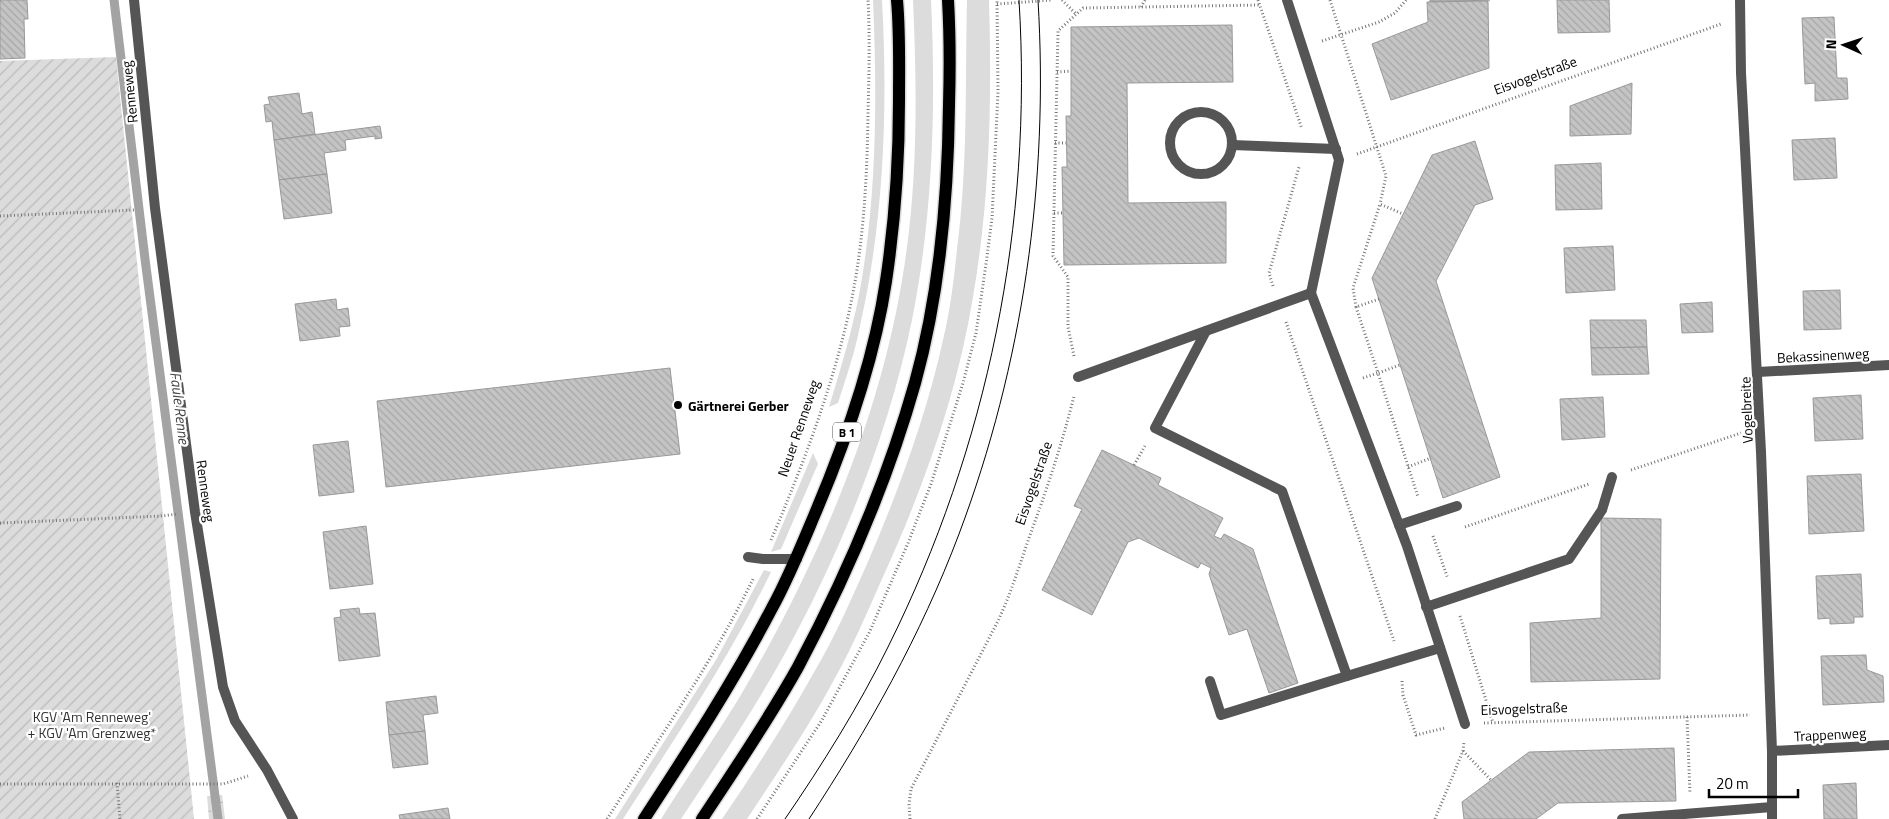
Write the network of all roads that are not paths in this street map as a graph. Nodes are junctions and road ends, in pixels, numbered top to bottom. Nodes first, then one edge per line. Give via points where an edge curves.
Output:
1 (134, 0) edge
2 (897, 0) edge
3 (948, 0) edge
4 (1287, 0) edge
5 (1740, 0) edge
6 (1232, 145) junction
7 (1336, 149) junction
8 (1311, 293) junction
9 (1206, 331) junction
10 (1889, 365) edge
11 (1758, 372) junction
12 (1078, 377) road end
13 (1612, 477) road end
14 (1457, 506) dead end
15 (1399, 525) junction
16 (748, 556) dead end
17 (796, 559) junction
18 (1426, 607) junction
19 (1440, 648) junction
20 (1347, 676) junction
21 (1210, 681) dead end
22 (1465, 724) road end
23 (1889, 744) edge
24 (1772, 751) junction
25 (1772, 807) junction
26 (293, 819) edge
27 (644, 819) edge
28 (702, 819) edge
29 (1622, 819) edge
30 (1772, 819) edge

1 - 26 street, Renneweg via 155,208 194,512 223,687 235,721 267,770
2 - 17 main road, B 1 via 899,140 886,282 857,402 833,471
3 - 28 main road via 949,136 945,214 932,302 915,383 884,477 831,602 768,718
4 - 7 street
5 - 11 street, Vogelbreite
6 - 6 street via 1231,134 1219,117 1198,112 1179,121 1171,140 1176,161 1193,173 1204,174 1223,164 1230,156
6 - 7 street
7 - 8 street via 1340,160
8 - 9 street
8 - 15 street, Eisvogelstraße
9 - 12 street
9 - 20 street via 1155,428 1282,491
10 - 11 street, Bekassinenweg
11 - 24 street, Vogelbreite
13 - 18 street via 1602,510 1569,559
14 - 15 street
15 - 18 street, Eisvogelstraße
16 - 17 street
17 - 27 main road, B 1 via 742,663
18 - 19 street, Eisvogelstraße
19 - 20 street
19 - 22 street, Eisvogelstraße
20 - 21 street via 1221,715
23 - 24 street, Trappenweg
24 - 25 street, Vogelbreite
25 - 29 street
25 - 30 street, Vogelbreite

